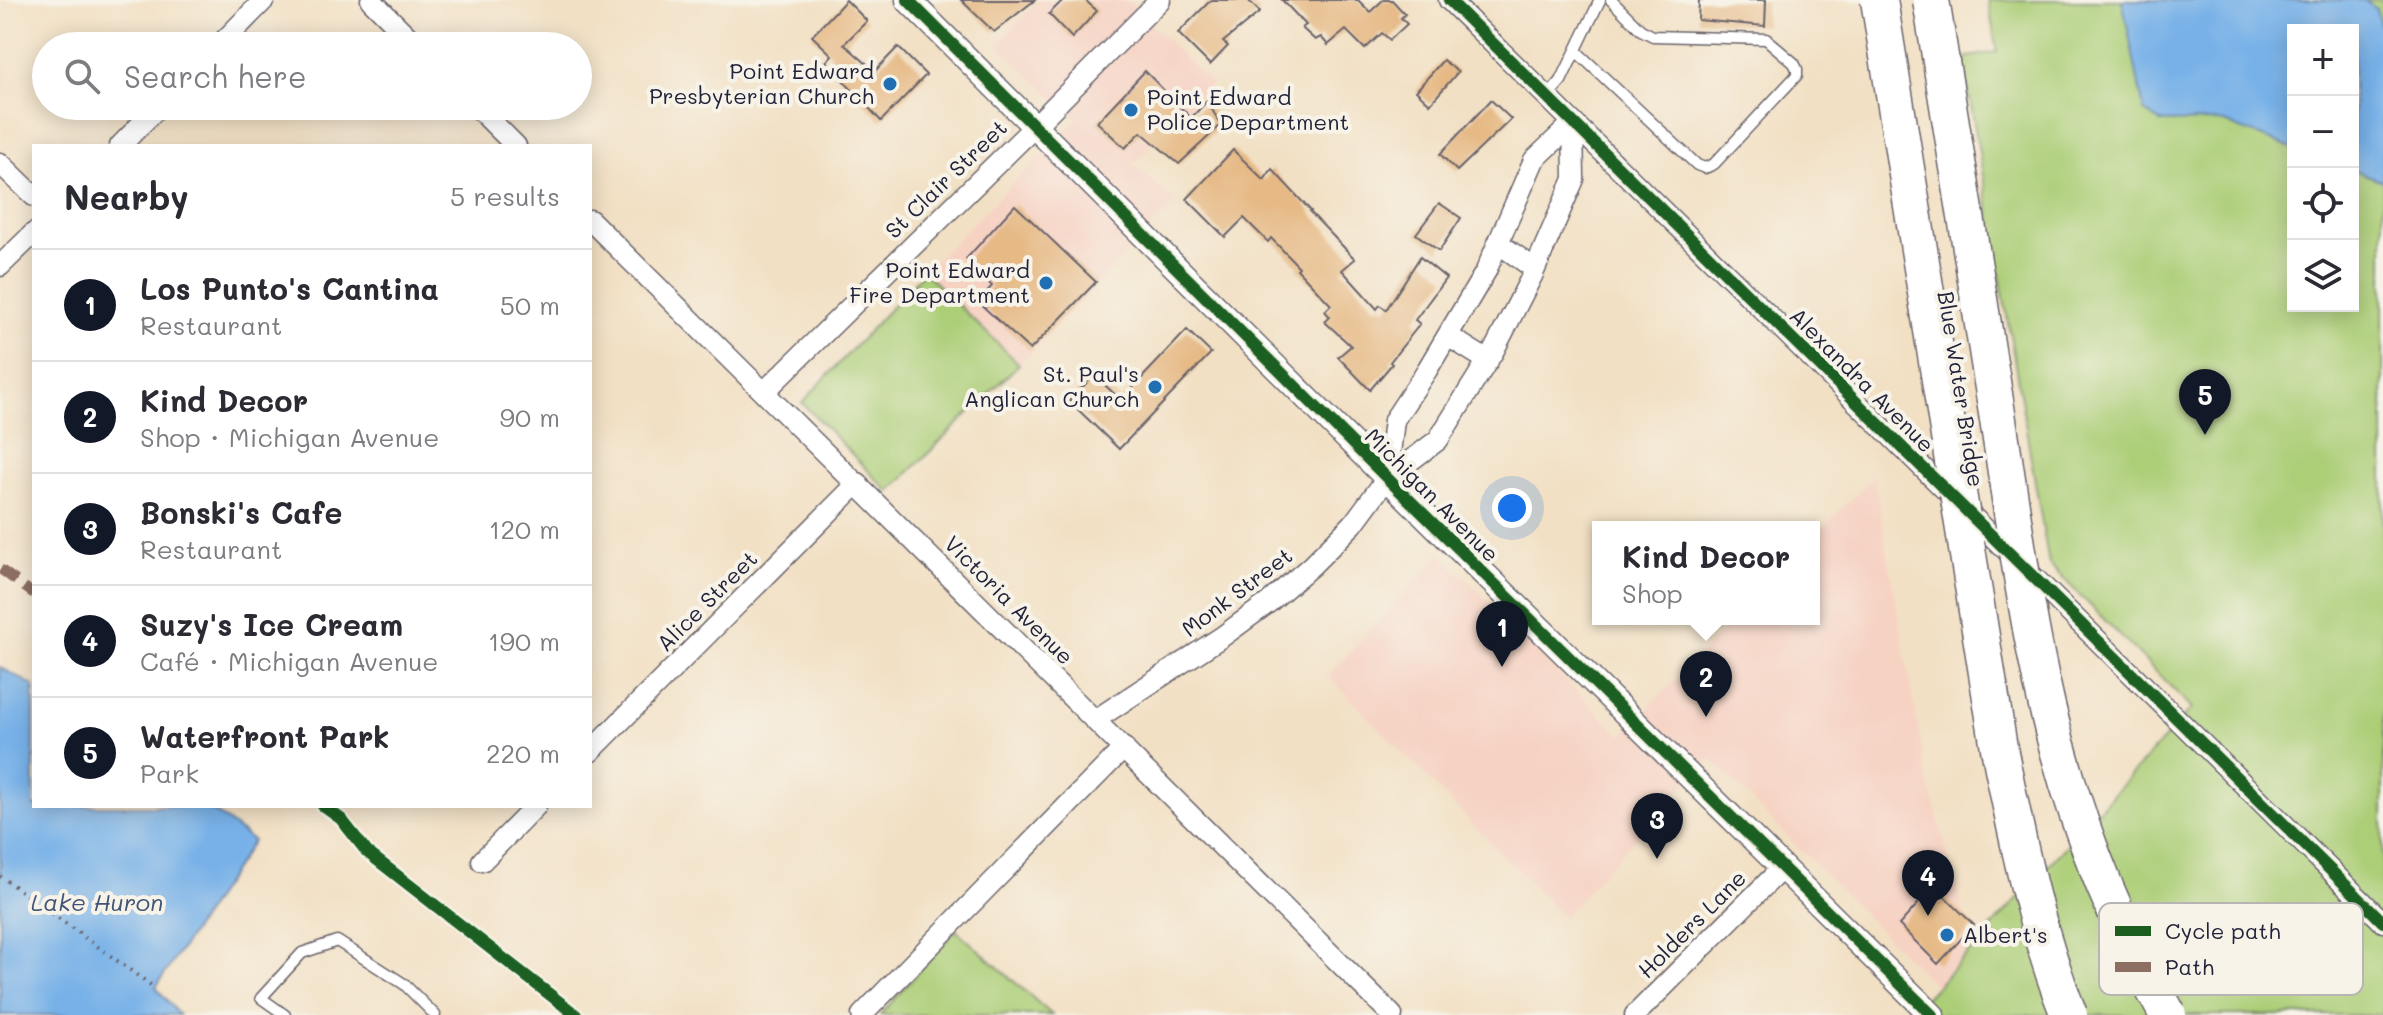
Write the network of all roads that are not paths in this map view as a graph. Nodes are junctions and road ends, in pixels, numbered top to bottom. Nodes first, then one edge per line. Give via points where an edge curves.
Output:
1 (264, 0) edge
2 (371, 0) edge
3 (908, 0) edge
4 (1160, 0) edge
5 (1449, 0) edge
6 (1600, 0) edge
7 (1611, 0) edge
8 (1879, 0) edge
9 (1931, 0) edge
10 (233, 32) edge
11 (403, 32) edge
12 (1576, 51) junction
13 (1547, 97) junction
14 (145, 120) edge
15 (490, 120) edge
16 (1573, 123) junction
17 (1034, 127) junction
18 (122, 144) edge
19 (514, 144) edge
20 (0, 163) edge
21 (32, 194) edge
22 (592, 222) edge
23 (32, 235) edge
24 (1498, 243) junction
25 (0, 266) edge
26 (1535, 269) junction
27 (1448, 336) junction
28 (1488, 361) junction
29 (765, 391) junction
30 (1387, 478) junction
31 (858, 483) junction
32 (1095, 720) junction
33 (1124, 748) junction
34 (592, 750) edge
35 (534, 808) edge
36 (482, 861) dead end
37 (1782, 868) junction
38 (2112, 903) edge
39 (2383, 922) edge
40 (2157, 995) edge
41 (285, 1015) edge
42 (435, 1015) edge
43 (862, 1015) edge
44 (1392, 1015) edge
45 (1635, 1015) edge
46 (1932, 1015) edge
47 (2069, 1015) edge
48 (2168, 1015) edge

1 - 10 street
2 - 11 street
3 - 17 street, Michigan Avenue
4 - 17 street, St Clair Street
5 - 13 street, Alexandra Avenue
6 - 12 lane
7 - 12 lane via 1653,36 1766,39 1794,63 1797,75 1705,168
8 - 47 highway, Blue Water Bridge, bridge via 1999,748 2036,915
9 - 38 highway, Blue Water Bridge, bridge via 2046,705
12 - 13 lane
13 - 16 street, Alexandra Avenue
14 - 18 street
15 - 19 street
16 - 24 street, Monk Street via 1534,160
16 - 26 street, Monk Street via 1574,179
16 - 39 street, Alexandra Avenue
17 - 29 street, St Clair Street
17 - 30 street, Michigan Avenue
20 - 21 street
22 - 29 street, Victoria Avenue
23 - 25 street
24 - 26 street
24 - 27 street, Monk Street
26 - 28 street, Monk Street
27 - 28 street
27 - 30 street, Monk Street via 1394,420
28 - 30 street, Monk Street via 1438,440
29 - 31 street, Victoria Avenue
30 - 32 street, Monk Street via 1353,524 1268,603
30 - 37 street, Michigan Avenue
31 - 32 street, Victoria Avenue
31 - 34 street, Alice Street
32 - 33 street, Victoria Avenue
33 - 43 street
33 - 44 street, Victoria Avenue
35 - 36 street
37 - 45 street, Holders Lane
37 - 46 street, Michigan Avenue
40 - 48 highway, Blue Water Bridge, bridge
41 - 42 lane via 261,998 302,953 337,941 404,984

